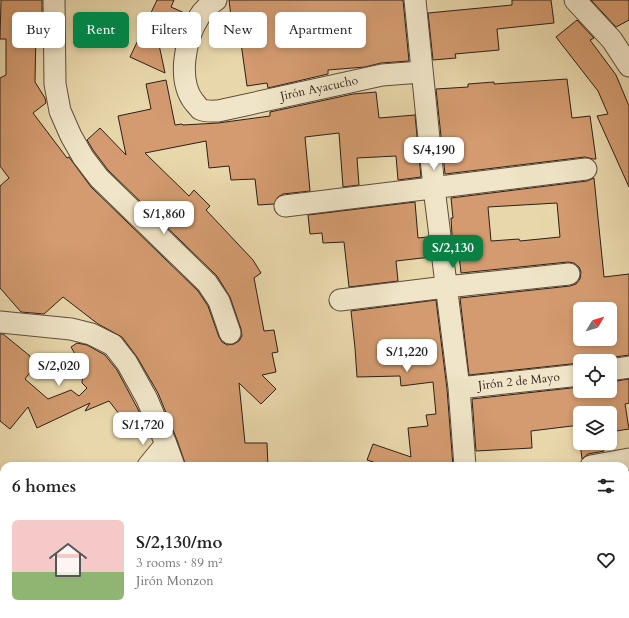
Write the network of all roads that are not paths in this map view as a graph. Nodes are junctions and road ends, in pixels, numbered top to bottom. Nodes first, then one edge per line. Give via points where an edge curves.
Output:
1 (54, 0) edge
2 (216, 0) edge
3 (414, 0) edge
4 (575, 0) edge
5 (629, 66) edge
6 (421, 72) junction
7 (586, 169) dead end
8 (434, 188) junction
9 (285, 206) dead end
10 (569, 274) dead end
11 (446, 287) junction
12 (340, 300) dead end
13 (0, 322) edge
14 (230, 333) dead end
15 (629, 367) edge
16 (617, 369) edge
17 (573, 376) edge
18 (459, 388) junction
19 (166, 444) junction
20 (629, 459) edge
21 (151, 462) edge
22 (173, 462) edge
23 (465, 462) edge
24 (613, 462) edge

1 - 14 street via 55,84 60,111 71,136 83,158 99,178 207,283 219,301
2 - 6 street, Jirón Ayacucho via 203,12 193,28 186,52 186,83 190,96 199,108 208,111 218,110 382,74
3 - 6 street
4 - 5 street via 612,40
6 - 8 street
7 - 8 street
8 - 9 street
8 - 11 street
10 - 11 street
11 - 12 street
11 - 18 street
13 - 19 street via 71,329 91,334 113,345 127,363 147,399
15 - 16 street
17 - 18 street, Jirón 2 de Mayo
18 - 23 street
19 - 21 street
19 - 22 street
20 - 24 street

